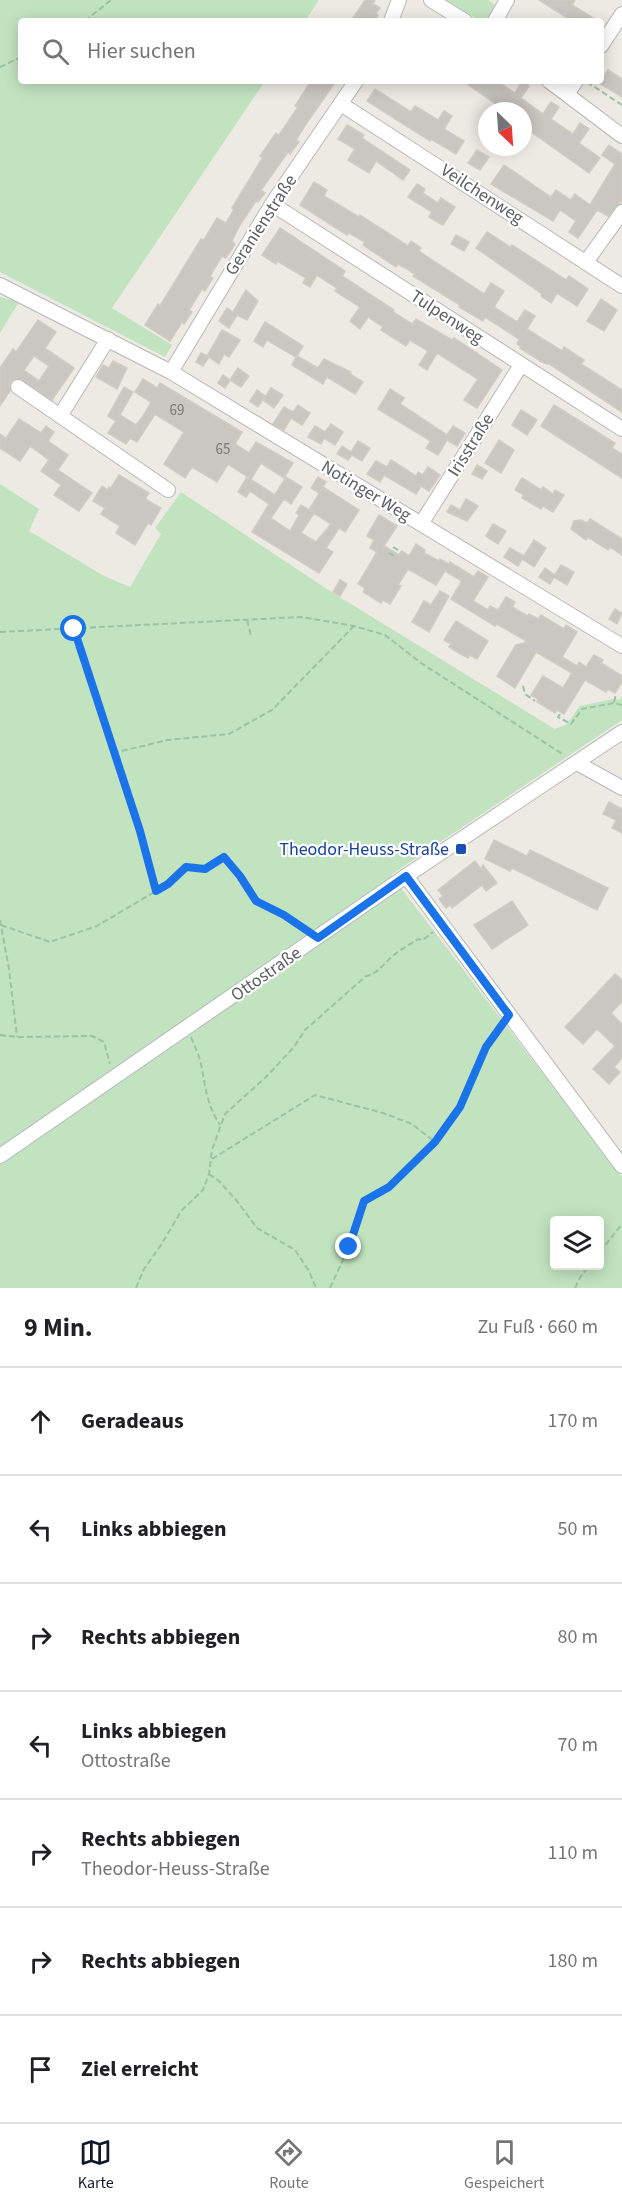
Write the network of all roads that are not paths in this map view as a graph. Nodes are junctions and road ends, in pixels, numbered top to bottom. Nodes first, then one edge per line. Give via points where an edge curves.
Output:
1 (399, 0) edge
2 (431, 0) edge
3 (507, 0) edge
4 (622, 14) edge
5 (392, 18) edge
6 (460, 18) edge
7 (497, 18) edge
8 (604, 41) edge
9 (354, 84) edge
10 (553, 84) edge
11 (574, 84) edge
12 (567, 94) junction
13 (341, 104) junction
14 (622, 136) edge
15 (272, 204) junction
16 (622, 212) edge
17 (586, 262) junction
18 (0, 285) edge
19 (622, 286) edge
20 (108, 339) junction
21 (521, 365) junction
22 (171, 372) junction
23 (18, 387) dead end
24 (57, 414) junction
25 (622, 429) edge
26 (168, 490) dead end
27 (421, 524) junction
28 (622, 646) edge
29 (622, 732) edge
30 (571, 760) junction
31 (622, 788) edge
32 (406, 876) junction
33 (0, 1156) edge
34 (622, 1166) edge

1 - 5 street
2 - 6 street
3 - 7 street
4 - 8 street
9 - 13 street, Geranienstraße
10 - 12 street
11 - 12 street
12 - 14 street
13 - 15 street, Geranienstraße
13 - 17 street, Veilchenweg
15 - 21 street, Tulpenweg
15 - 22 street, Geranienstraße
16 - 17 street
17 - 19 street, Veilchenweg
18 - 20 street, Notinger Weg
20 - 22 street, Notinger Weg
20 - 24 street
21 - 25 street, Tulpenweg
21 - 27 street, Irisstraße
22 - 27 street, Notinger Weg
23 - 24 street
24 - 26 street
27 - 28 street, Notinger Weg
29 - 30 street, Ottostraße
30 - 31 street
30 - 32 street, Ottostraße
32 - 33 street, Ottostraße
32 - 34 street

